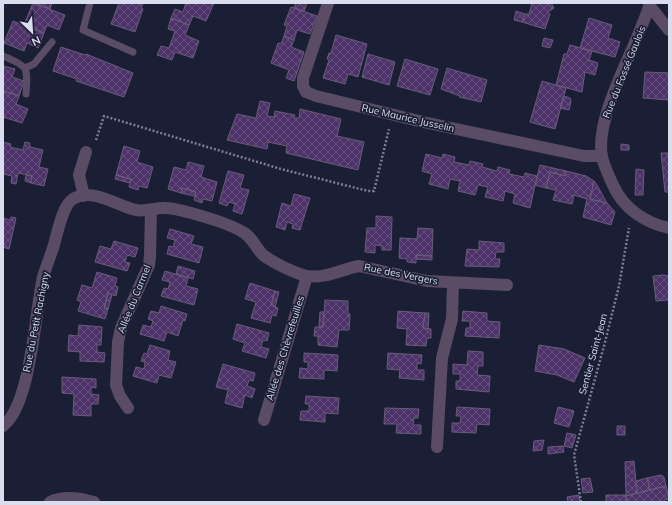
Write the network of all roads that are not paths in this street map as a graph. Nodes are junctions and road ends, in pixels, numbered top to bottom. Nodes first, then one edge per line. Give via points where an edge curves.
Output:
1 (90, 3) edge
2 (328, 3) edge
3 (649, 4) edge
4 (669, 30) edge
5 (52, 42) dead end
6 (133, 52) dead end
7 (3, 56) edge
8 (25, 68) junction
9 (26, 94) dead end
10 (86, 152) road end
11 (602, 156) junction
12 (81, 196) junction
13 (150, 210) junction
14 (669, 228) edge
15 (306, 276) junction
16 (452, 284) junction
17 (507, 285) dead end
18 (128, 408) dead end
19 (264, 420) dead end
20 (3, 426) edge
21 (437, 447) dead end
22 (50, 502) edge
23 (94, 502) edge

1 - 6 lane via 83,30
2 - 11 street, Rue Maurice Jusselin via 303,78 306,92 392,114 584,156
3 - 4 street
3 - 11 street, Rue du Fossé Gaulois via 604,120 601,137
5 - 8 lane via 34,64
7 - 8 lane
8 - 9 lane via 28,74
10 - 12 street via 79,175
11 - 14 street, Rue du Fossé Gaulois via 616,193 631,210 654,225
12 - 13 street, Rue des Vergers via 97,197 137,210
12 - 20 street, Rue du Petit Rachigny via 67,204 64,211 43,277 26,377 15,411
13 - 15 street, Rue des Vergers via 177,209 240,230 250,237 263,254
13 - 18 street, Allée du Carmel via 149,265 121,328 118,342 116,385
15 - 16 street, Rue des Vergers via 335,274 360,266
15 - 19 street, Allée des Chèvrefeuilles
16 - 17 street, Rue des Vergers
16 - 21 street via 452,319 442,358
22 - 23 street via 78,497

